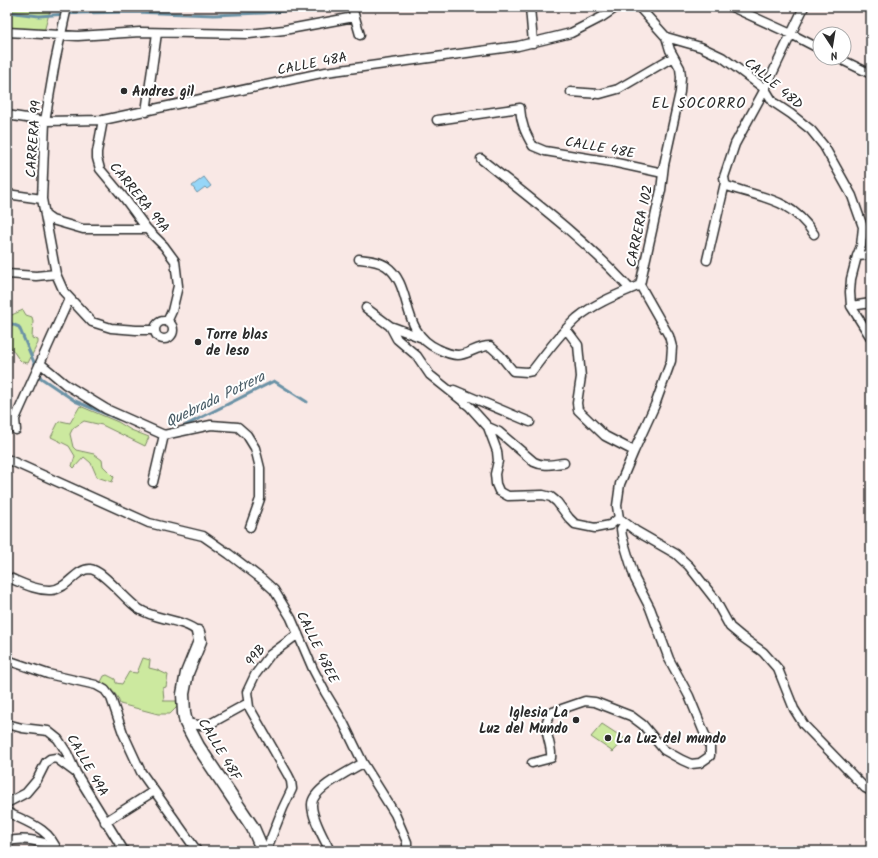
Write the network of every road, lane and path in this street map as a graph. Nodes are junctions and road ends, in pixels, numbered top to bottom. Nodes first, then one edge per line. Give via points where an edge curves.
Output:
1 (67, 7) edge
2 (352, 7) edge
3 (530, 7) edge
4 (617, 7) edge
5 (639, 7) edge
6 (732, 7) edge
7 (804, 7) edge
8 (354, 17) junction
9 (7, 32) edge
10 (61, 33) junction
11 (156, 33) junction
12 (791, 34) junction
13 (360, 35) dead end
14 (666, 37) junction
15 (532, 43) junction
16 (812, 45) edge
17 (673, 57) junction
18 (852, 65) edge
19 (871, 74) edge
20 (765, 89) junction
21 (571, 92) dead end
22 (146, 112) junction
23 (7, 115) edge
24 (103, 120) junction
25 (437, 120) dead end
26 (45, 121) junction
27 (481, 159) dead end
28 (663, 173) junction
29 (725, 183) junction
30 (7, 194) edge
31 (42, 199) junction
32 (45, 215) junction
33 (147, 229) junction
34 (814, 234) dead end
35 (871, 255) edge
36 (857, 256) junction
37 (359, 260) dead end
38 (707, 260) dead end
39 (7, 274) edge
40 (56, 274) junction
41 (640, 285) junction
42 (630, 289) junction
43 (69, 299) junction
44 (871, 303) edge
45 (851, 306) junction
46 (366, 308) dead end
47 (167, 322) junction
48 (390, 326) junction
49 (566, 329) junction
50 (155, 330) junction
51 (420, 337) junction
52 (871, 338) edge
53 (40, 365) junction
54 (444, 386) junction
55 (11, 418) edge
56 (530, 422) dead end
57 (488, 427) junction
58 (16, 430) dead end
59 (164, 435) junction
60 (634, 451) junction
61 (7, 459) edge
62 (564, 463) dead end
63 (152, 482) dead end
64 (622, 520) junction
65 (250, 527) dead end
66 (7, 577) edge
67 (198, 632) joint
68 (298, 634) junction
69 (7, 660) edge
70 (248, 703) junction
71 (186, 723) junction
72 (7, 724) edge
73 (532, 762) dead end
74 (363, 763) junction
75 (76, 773) junction
76 (154, 791) junction
77 (871, 791) edge
78 (7, 802) edge
79 (7, 812) edge
80 (105, 822) junction
81 (7, 842) edge
82 (56, 848) edge
83 (124, 851) edge
84 (197, 851) edge
85 (265, 851) edge
86 (330, 851) edge
87 (406, 851) edge

1 - 10 street, CARRERA 99
2 - 8 street
3 - 15 street
4 - 15 street, CALLE 48A via 571,33
5 - 14 street, CARRERA 102
6 - 12 street
7 - 12 street
8 - 11 street via 249,34
8 - 13 street
9 - 10 street
10 - 11 street via 78,36
10 - 26 street, CARRERA 99
11 - 22 street
12 - 16 street
12 - 20 street
14 - 17 street, CARRERA 102
14 - 20 street, CALLE 48D via 701,47 722,57
15 - 22 street, CALLE 48A via 326,72
17 - 21 street via 618,89 600,94
17 - 28 street, CARRERA 102 via 680,68 681,88
18 - 19 street
20 - 29 street via 735,144 724,177
20 - 36 street, CALLE 48D via 773,102 811,130 824,146 846,183 863,227
22 - 24 street, CALLE 48A
23 - 26 street, CALLE 48A
24 - 26 street, CALLE 48A
24 - 33 street, CARRERA 99A via 97,158 100,169
25 - 28 street, CALLE 48E via 520,108 525,133 533,146
26 - 31 street, CARRERA 99
27 - 42 street via 575,235
28 - 41 street, CARRERA 102
29 - 34 street via 727,186 780,202 796,212
29 - 38 street
30 - 31 street
31 - 32 street, CARRERA 99
32 - 33 street via 56,222 83,229
32 - 40 street, CARRERA 99
33 - 47 street, CARRERA 99A via 175,261 178,286
35 - 36 street
36 - 45 street, CALLE 48D via 850,279
37 - 51 street via 385,265 394,273 400,282 409,314
39 - 40 street
40 - 43 street, CARRERA 99
41 - 42 street, CARRERA 102
41 - 60 street via 669,336 672,347 671,361 658,398
42 - 49 street, CARRERA 102 via 585,312
43 - 50 street, CARRERA 99 via 92,322 111,328
43 - 53 street
44 - 45 street
45 - 52 street
46 - 48 street
47 - 50 street via 161,322
47 - 50 street via 172,330 168,338 161,338
48 - 51 street
48 - 54 street via 397,339 417,356 430,375
49 - 51 street, CARRERA 102 via 532,370 527,372 513,371 490,346 482,346 459,355 434,348
49 - 60 street via 578,345 581,377 578,410 606,436
53 - 55 street
53 - 59 street via 106,409
54 - 56 street
54 - 57 street via 470,407
55 - 58 street
57 - 62 street via 499,432 534,462 547,465
57 - 64 street via 497,451 495,474 499,491 508,496 551,497 575,524 595,528
59 - 63 street
59 - 65 street via 211,425 238,427 247,435 255,448 260,468 260,499
60 - 64 street via 620,484 617,506
61 - 68 street, CALLE 48EE via 156,526 203,536 274,590
64 - 73 street via 622,536 635,580 650,608 669,659 689,696 710,747 710,756 700,763 690,764 664,750 643,725 631,716 595,702 585,701 553,712 549,716 546,730 552,751 551,758
64 - 77 street via 636,532 676,554 689,566 714,598 730,627 764,652 778,669 794,709 804,725 865,788
66 - 67 street via 36,588 52,590 63,586 79,572 94,570 104,576 141,611
67 - 71 street, CALLE 48F via 200,641 187,673 183,694
68 - 70 street, 99B via 270,655 255,675 248,692
68 - 74 street, CALLE 48EE via 313,669
69 - 76 street via 105,690 111,698 136,762
70 - 71 street via 208,725
70 - 85 street via 291,781 292,789
71 - 85 street, CALLE 48F
72 - 75 street, CALLE 49A via 48,731 55,736 67,753
74 - 86 street via 323,788 312,802 315,818
74 - 87 street, CALLE 48EE via 395,814 407,842
75 - 78 street via 56,758 50,759 26,793
75 - 80 street, CALLE 49A
76 - 80 street
76 - 84 street
79 - 82 street via 44,831
80 - 83 street, CALLE 49A
81 - 82 street via 16,839 28,840

